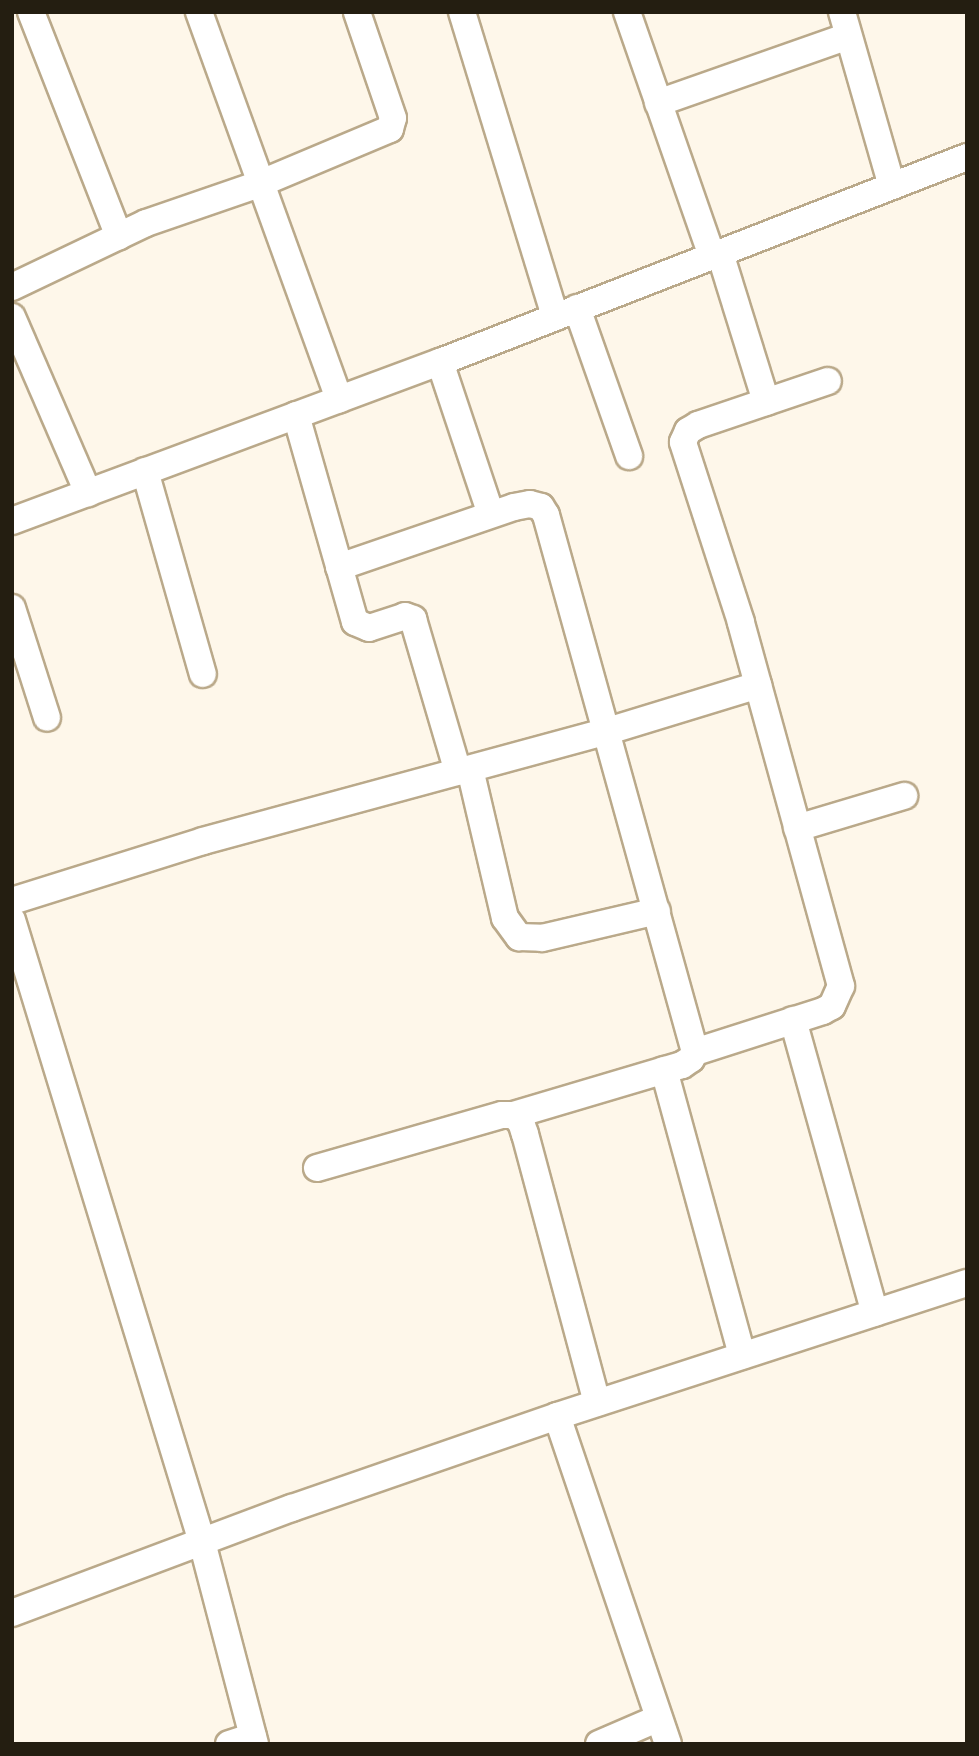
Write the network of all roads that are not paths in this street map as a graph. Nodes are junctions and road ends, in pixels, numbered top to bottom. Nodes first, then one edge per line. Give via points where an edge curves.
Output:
1 (31, 12) edge
2 (199, 12) edge
3 (357, 12) edge
4 (463, 12) edge
5 (627, 12) edge
6 (845, 24) edge
7 (658, 103) junction
8 (967, 157) edge
9 (259, 184) junction
10 (892, 186) junction
11 (119, 236) junction
12 (716, 254) junction
13 (12, 287) edge
14 (566, 313) junction
15 (12, 317) edge
16 (440, 362) junction
17 (828, 381) dead end
18 (339, 399) junction
19 (766, 402) junction
20 (296, 415) junction
21 (629, 456) dead end
22 (145, 471) junction
23 (88, 493) junction
24 (491, 514) junction
25 (12, 522) edge
26 (339, 567) junction
27 (12, 608) edge
28 (203, 674) dead end
29 (758, 685) junction
30 (47, 719) dead end
31 (608, 731) junction
32 (464, 771) junction
33 (904, 796) dead end
34 (797, 828) junction
35 (12, 901) edge
36 (657, 911) junction
37 (12, 920) edge
38 (793, 1020) junction
39 (695, 1052) junction
40 (664, 1070) junction
41 (513, 1115) junction
42 (317, 1168) dead end
43 (967, 1283) edge
44 (875, 1313) junction
45 (742, 1356) junction
46 (597, 1403) junction
47 (556, 1416) junction
48 (201, 1542) junction
49 (12, 1613) edge
50 (659, 1718) junction
51 (246, 1741) edge
52 (599, 1744) edge
53 (668, 1744) edge

1 - 11 street
2 - 9 street
3 - 9 street via 393,118 390,129
4 - 14 street
5 - 7 street
6 - 7 street
6 - 10 street
7 - 12 street
8 - 10 street
9 - 11 street
9 - 18 street
10 - 12 street
11 - 13 street
12 - 14 street
12 - 19 street
14 - 16 street
14 - 21 street
15 - 23 street
16 - 18 street
16 - 24 street
17 - 19 street
18 - 20 street
19 - 29 street via 698,425 688,431 683,442
20 - 22 street
20 - 26 street
22 - 23 street
22 - 28 street
23 - 25 street
24 - 26 street
24 - 31 street via 530,504 541,507 546,515
26 - 32 street via 355,622 361,627 405,616 413,619
27 - 30 street
29 - 31 street
29 - 34 street
31 - 32 street
31 - 36 street
32 - 35 street via 203,841
32 - 36 street via 505,918 519,937 542,938
33 - 34 street
34 - 38 street via 841,986 832,1006
36 - 39 street
37 - 48 street
38 - 39 street
38 - 44 street
39 - 40 street via 691,1059
40 - 41 street
40 - 45 street
41 - 42 street
41 - 46 street via 525,1134
43 - 44 street
44 - 45 street
45 - 46 street
46 - 47 street
47 - 48 street
47 - 50 street
48 - 49 street
48 - 51 street
50 - 52 street
50 - 53 street

